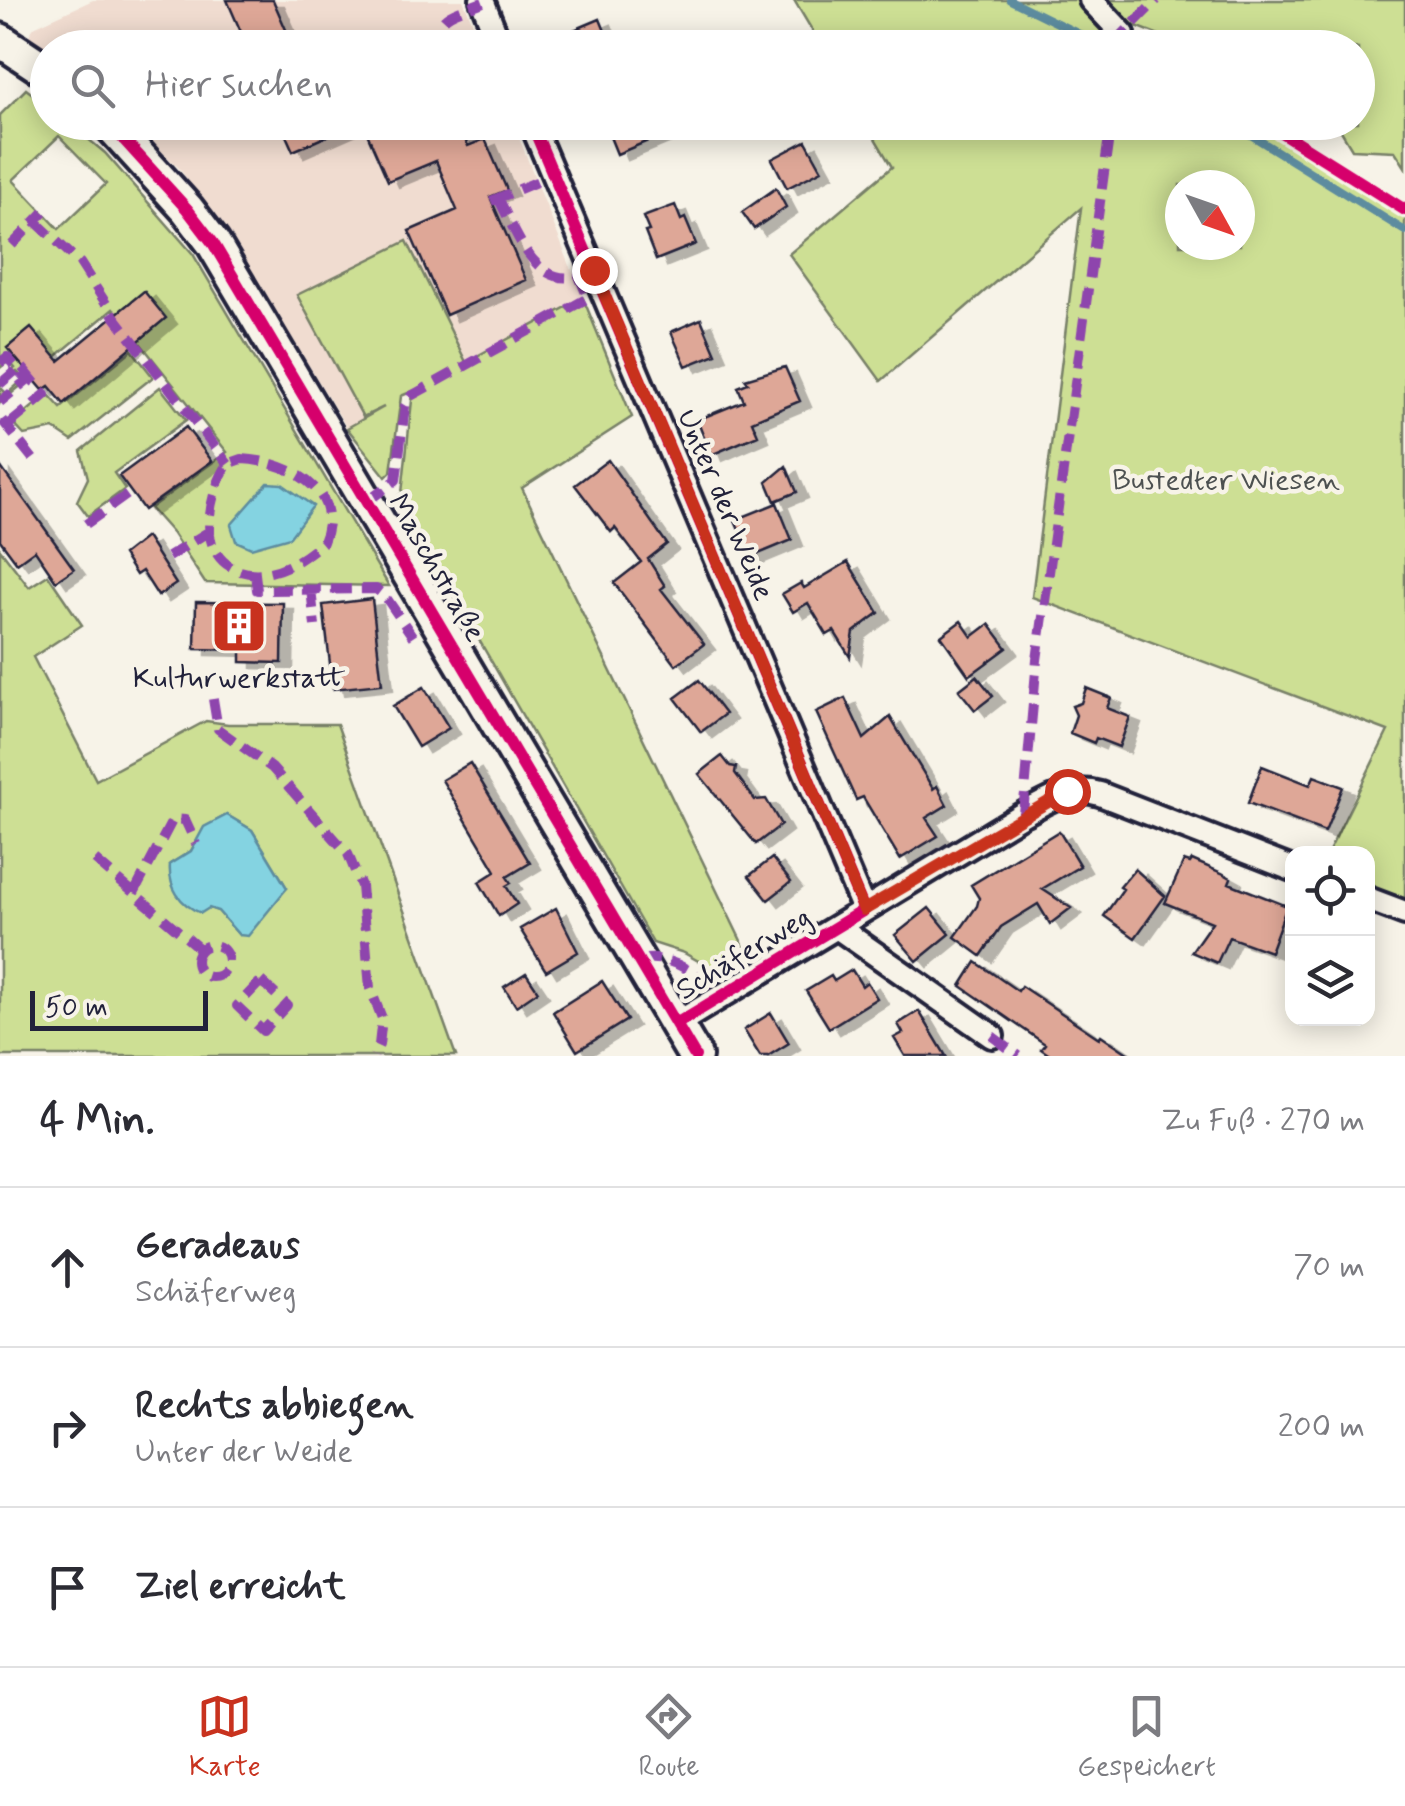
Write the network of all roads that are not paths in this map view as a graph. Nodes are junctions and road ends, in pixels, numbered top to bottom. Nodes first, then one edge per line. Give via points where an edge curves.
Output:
1 (482, 0) edge
2 (1091, 0) edge
3 (494, 30) edge
4 (1120, 30) edge
5 (0, 40) edge
6 (30, 60) edge
7 (124, 140) edge
8 (540, 140) edge
9 (1285, 867) edge
10 (1375, 902) edge
11 (864, 910) junction
12 (1405, 914) edge
13 (837, 927) junction
14 (676, 1024) junction
15 (992, 1036) dead end
16 (696, 1056) edge

1 - 3 street
2 - 4 street
5 - 6 street
7 - 14 street, Maschstraße via 213,242
8 - 11 street, Unter der Weide
9 - 11 street, Schäferweg via 1100,794 1067,791
10 - 12 street
11 - 13 street, Schäferweg
13 - 14 street, Schäferweg
13 - 15 street, Schäferweg
14 - 16 street, Maschstraße

